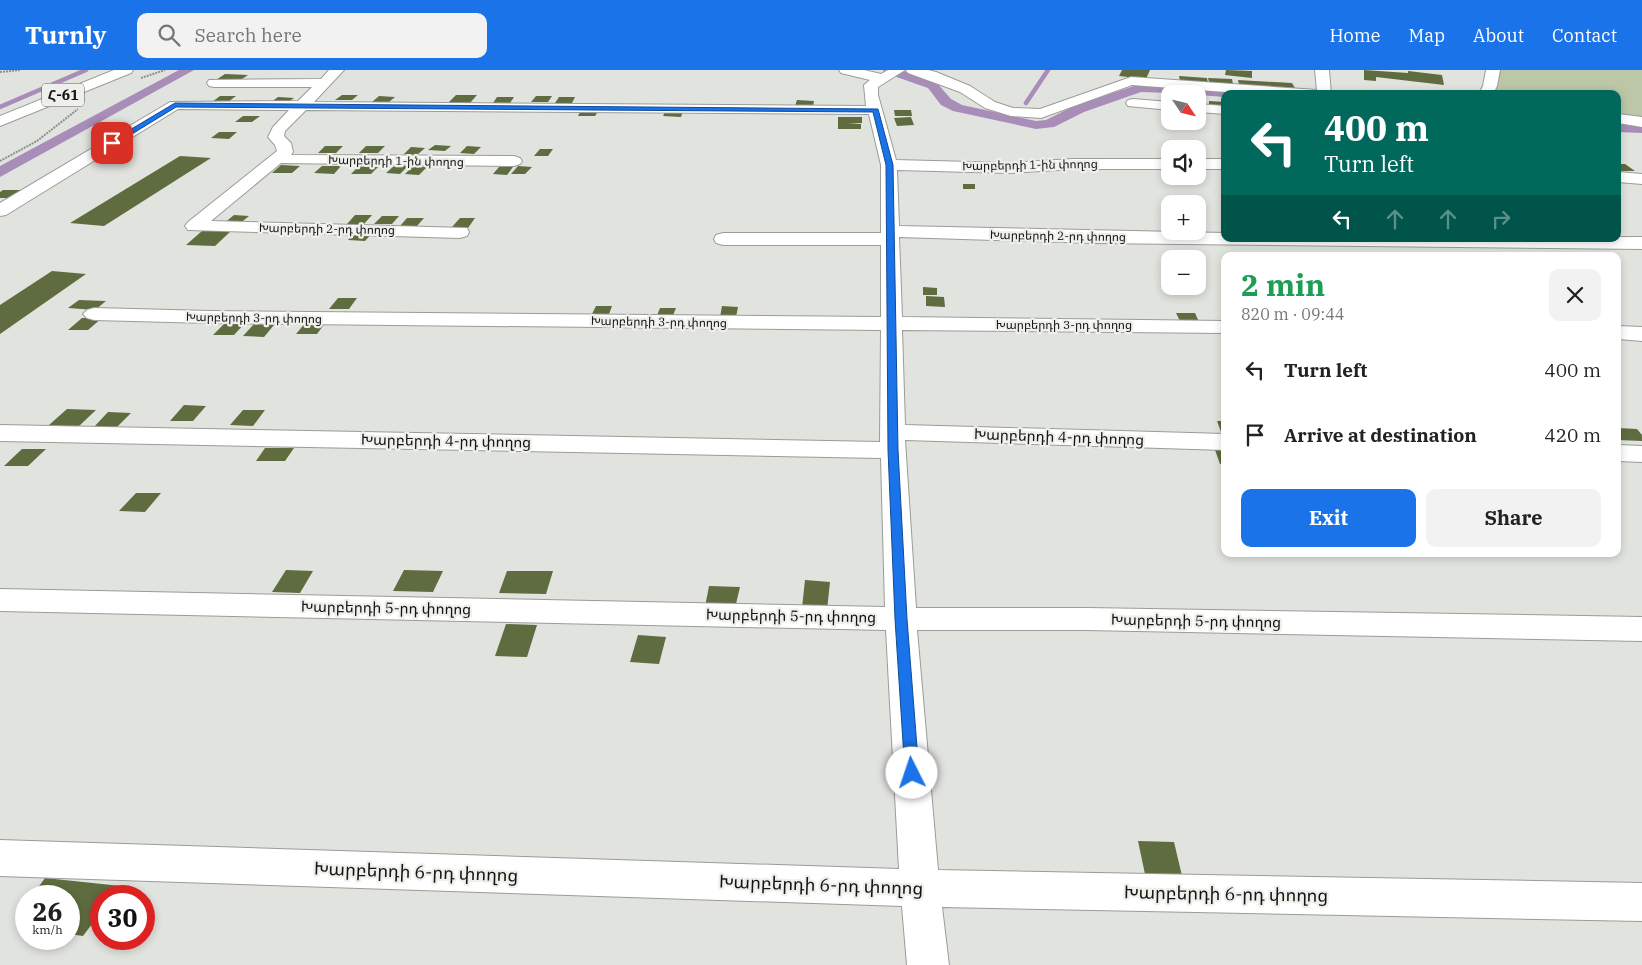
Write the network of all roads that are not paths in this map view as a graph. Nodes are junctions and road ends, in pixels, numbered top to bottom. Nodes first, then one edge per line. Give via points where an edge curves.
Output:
1 (126, 70) edge
2 (337, 70) edge
3 (846, 70) edge
4 (913, 70) edge
5 (1322, 70) edge
6 (1493, 70) edge
7 (890, 74) edge
8 (214, 83) dead end
9 (323, 83) junction
10 (1259, 90) edge
11 (1324, 90) edge
12 (1488, 90) edge
13 (1133, 103) dead end
14 (301, 105) junction
15 (1161, 105) edge
16 (1206, 109) edge
17 (876, 110) junction
18 (1221, 110) edge
19 (1621, 119) edge
20 (0, 121) edge
21 (1642, 122) edge
22 (278, 158) junction
23 (514, 161) dead end
24 (1161, 164) edge
25 (1206, 164) edge
26 (1221, 164) edge
27 (890, 165) junction
28 (1621, 177) edge
29 (1642, 178) edge
30 (0, 211) edge
31 (1624, 227) dead end
32 (460, 232) dead end
33 (890, 235) junction
34 (723, 239) dead end
35 (1221, 239) edge
36 (1621, 242) edge
37 (1642, 242) edge
38 (94, 314) dead end
39 (892, 324) junction
40 (1221, 327) edge
41 (1621, 333) edge
42 (1642, 334) edge
43 (0, 432) edge
44 (893, 441) junction
45 (1221, 442) edge
46 (1621, 453) edge
47 (1642, 454) edge
48 (0, 600) edge
49 (901, 619) junction
50 (1642, 629) edge
51 (0, 858) edge
52 (920, 888) junction
53 (1642, 902) edge
54 (928, 965) edge

1 - 20 street, Հ-61
2 - 9 street
3 - 7 street
4 - 10 street via 1011,112 1041,114 1131,81
5 - 11 street
6 - 12 street
7 - 17 street via 871,85 870,95
8 - 9 street
9 - 14 street
13 - 15 street
14 - 17 street
14 - 22 street via 278,130 276,137 283,143 285,152
14 - 30 street via 175,105
16 - 18 street
17 - 27 street
19 - 21 street
22 - 23 street, Խարբերդի 1-ին փողոց
22 - 32 street, Խարբերդի 2-րդ փողոց via 194,226
24 - 27 street, Խարբերդի 1-ին փողոց via 1009,168
25 - 26 street
27 - 33 street
28 - 29 street
31 - 37 street
33 - 34 street, Խարբերդի 2-րդ փողոց
33 - 35 street, Խարբերդի 2-րդ փողոց
33 - 39 street
36 - 37 street
38 - 39 street, Խարբերդի 3-րդ փողոց
39 - 40 street, Խարբերդի 3-րդ փողոց
39 - 44 street
41 - 42 street
43 - 44 street, Խարբերդի 4-րդ փողոց
44 - 45 street, Խարբերդի 4-րդ փողոց
44 - 49 street
46 - 47 street
48 - 49 street, Խարբերդի 5-րդ փողոց
49 - 50 street, Խարբերդի 5-րդ փողոց via 1097,619
49 - 52 street
51 - 52 street, Խարբերդի 6-րդ փողոց
52 - 53 street, Խարբերդի 6-րդ փողոց
52 - 54 street

